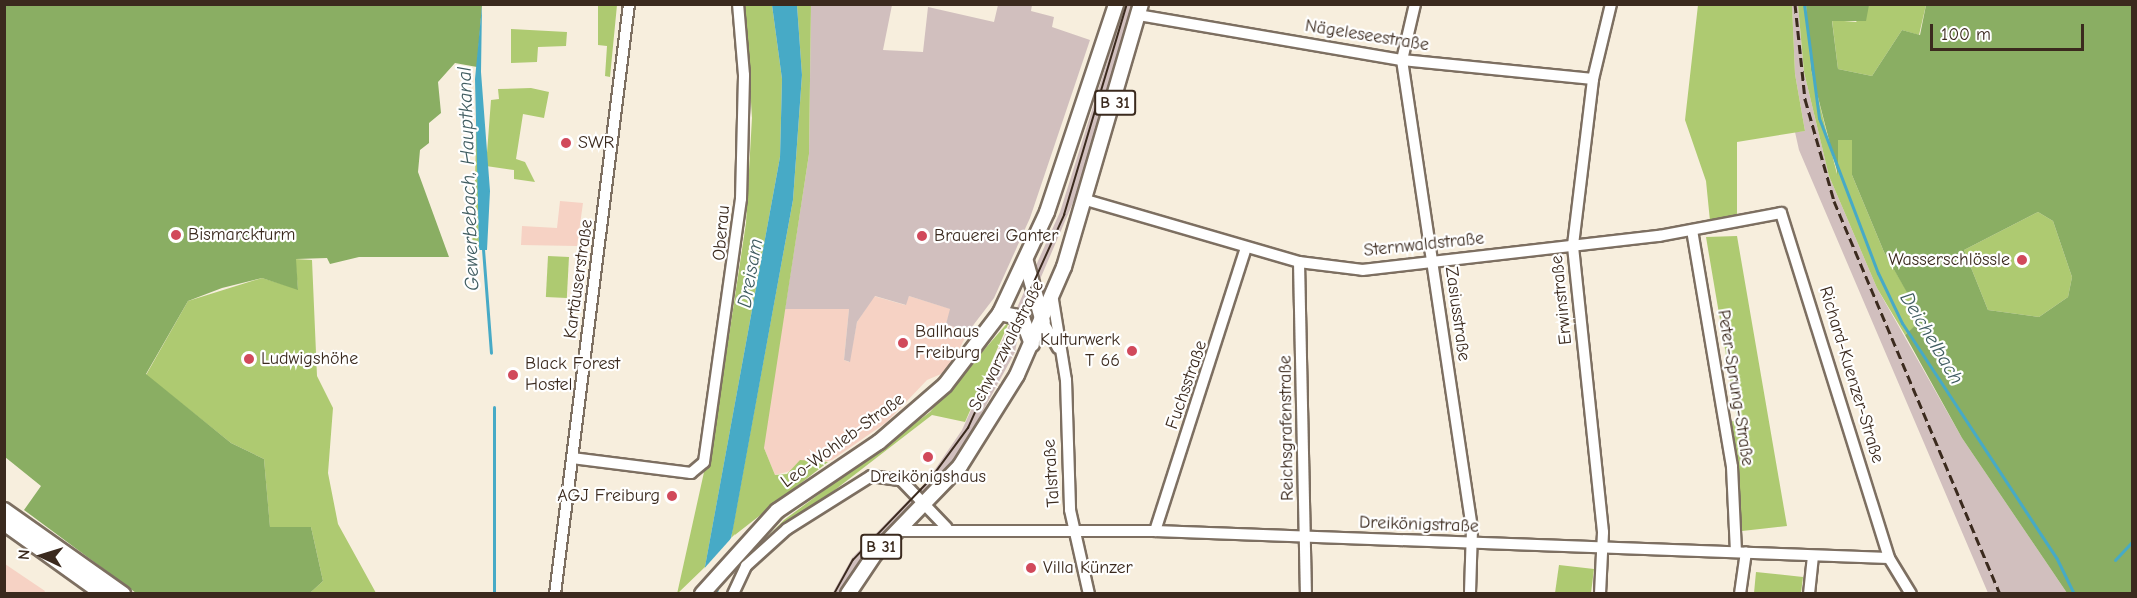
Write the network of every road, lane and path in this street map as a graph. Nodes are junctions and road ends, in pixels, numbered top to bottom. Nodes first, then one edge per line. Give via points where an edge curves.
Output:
1 (629, 4) edge
2 (738, 4) edge
3 (1116, 4) edge
4 (1415, 4) edge
5 (1611, 4) edge
6 (1140, 10) edge
7 (1402, 60) junction
8 (1593, 79) junction
9 (1086, 200) junction
10 (1772, 212) joint
11 (1692, 230) junction
12 (1573, 245) junction
13 (1246, 248) junction
14 (1026, 262) junction
15 (1299, 262) junction
16 (1433, 262) junction
17 (1032, 298) junction
18 (1053, 300) junction
19 (1000, 313) junction
20 (1042, 322) junction
21 (1032, 344) junction
22 (1058, 348) junction
23 (572, 458) junction
24 (923, 507) junction
25 (4, 510) edge
26 (4, 523) edge
27 (948, 528) junction
28 (1076, 530) junction
29 (897, 531) junction
30 (1155, 531) junction
31 (1306, 538) junction
32 (1473, 544) junction
33 (1604, 548) junction
34 (1741, 552) junction
35 (1813, 556) junction
36 (1889, 558) junction
37 (103, 594) edge
38 (123, 594) edge
39 (555, 594) edge
40 (702, 594) edge
41 (732, 594) edge
42 (848, 594) edge
43 (1089, 594) edge
44 (1306, 594) edge
45 (1470, 594) edge
46 (1600, 594) edge
47 (1740, 594) edge
48 (1809, 594) edge
49 (1911, 594) edge

1 - 23 street, Kartäuserstraße
2 - 23 street, Oberau via 744,75 741,199 704,462 692,473
3 - 14 main road, Schwarzwaldstraße / B 31
4 - 7 street, Zasiusstraße
5 - 8 street, Erwinstraße
6 - 7 street, Nägeleseestraße
6 - 9 main road, Schwarzwaldstraße / B 31
7 - 8 street, Nägeleseestraße
7 - 16 street, Zasiusstraße
8 - 12 street, Erwinstraße
9 - 13 street, Sternwaldstraße
9 - 18 main road, Schwarzwaldstraße / B 31
10 - 11 street, Sternwaldstraße
10 - 36 street, Richard-Kuenzer-Straße via 1781,213 1788,230
11 - 12 street, Sternwaldstraße
11 - 34 street, Peter-Sprung-Straße via 1732,467
12 - 16 street, Sternwaldstraße
12 - 33 street, Erwinstraße
13 - 15 street, Sternwaldstraße
13 - 30 street, Fuchsstraße
14 - 17 main road
14 - 19 main road, Schwarzwaldstraße / B 31
15 - 16 street, Sternwaldstraße via 1363,270
15 - 31 street, Reichsgrafenstraße
16 - 32 street, Zasiusstraße
17 - 18 main road
17 - 20 main road
18 - 20 main road, Schwarzwaldstraße / B 31
18 - 22 street, Talstraße
19 - 21 main road via 1022,318
19 - 40 main road, Leo-Wohleb-Straße / B 31 via 962,366 927,401 879,442 777,511
20 - 21 main road, Schwarzwaldstraße / B 31
20 - 22 street, Talstraße
21 - 24 main road, Schwarzwaldstraße / B 31 via 976,442
22 - 28 street, Talstraße via 1066,380 1066,471
23 - 39 street, Kartäuserstraße
24 - 27 street
24 - 29 main road, Schwarzwaldstraße / B 31
24 - 41 street via 901,480 871,476 788,529 746,566
25 - 38 main road
26 - 37 main road
27 - 28 street, Dreikönigstraße
27 - 29 street, Dreikönigstraße
28 - 30 street, Dreikönigstraße
28 - 43 street, Talstraße
29 - 42 main road, Schwarzwaldstraße / B 31
30 - 31 street, Dreikönigstraße
31 - 32 street, Dreikönigstraße
31 - 44 street, Reichsgrafenstraße
32 - 33 street, Dreikönigstraße
32 - 45 street, Zasiusstraße
33 - 34 street, Dreikönigstraße
33 - 46 street, Erwinstraße
34 - 35 street, Dreikönigstraße
34 - 47 street, Peter-Sprung-Straße
35 - 36 street, Dreikönigstraße
35 - 48 street
36 - 49 street

